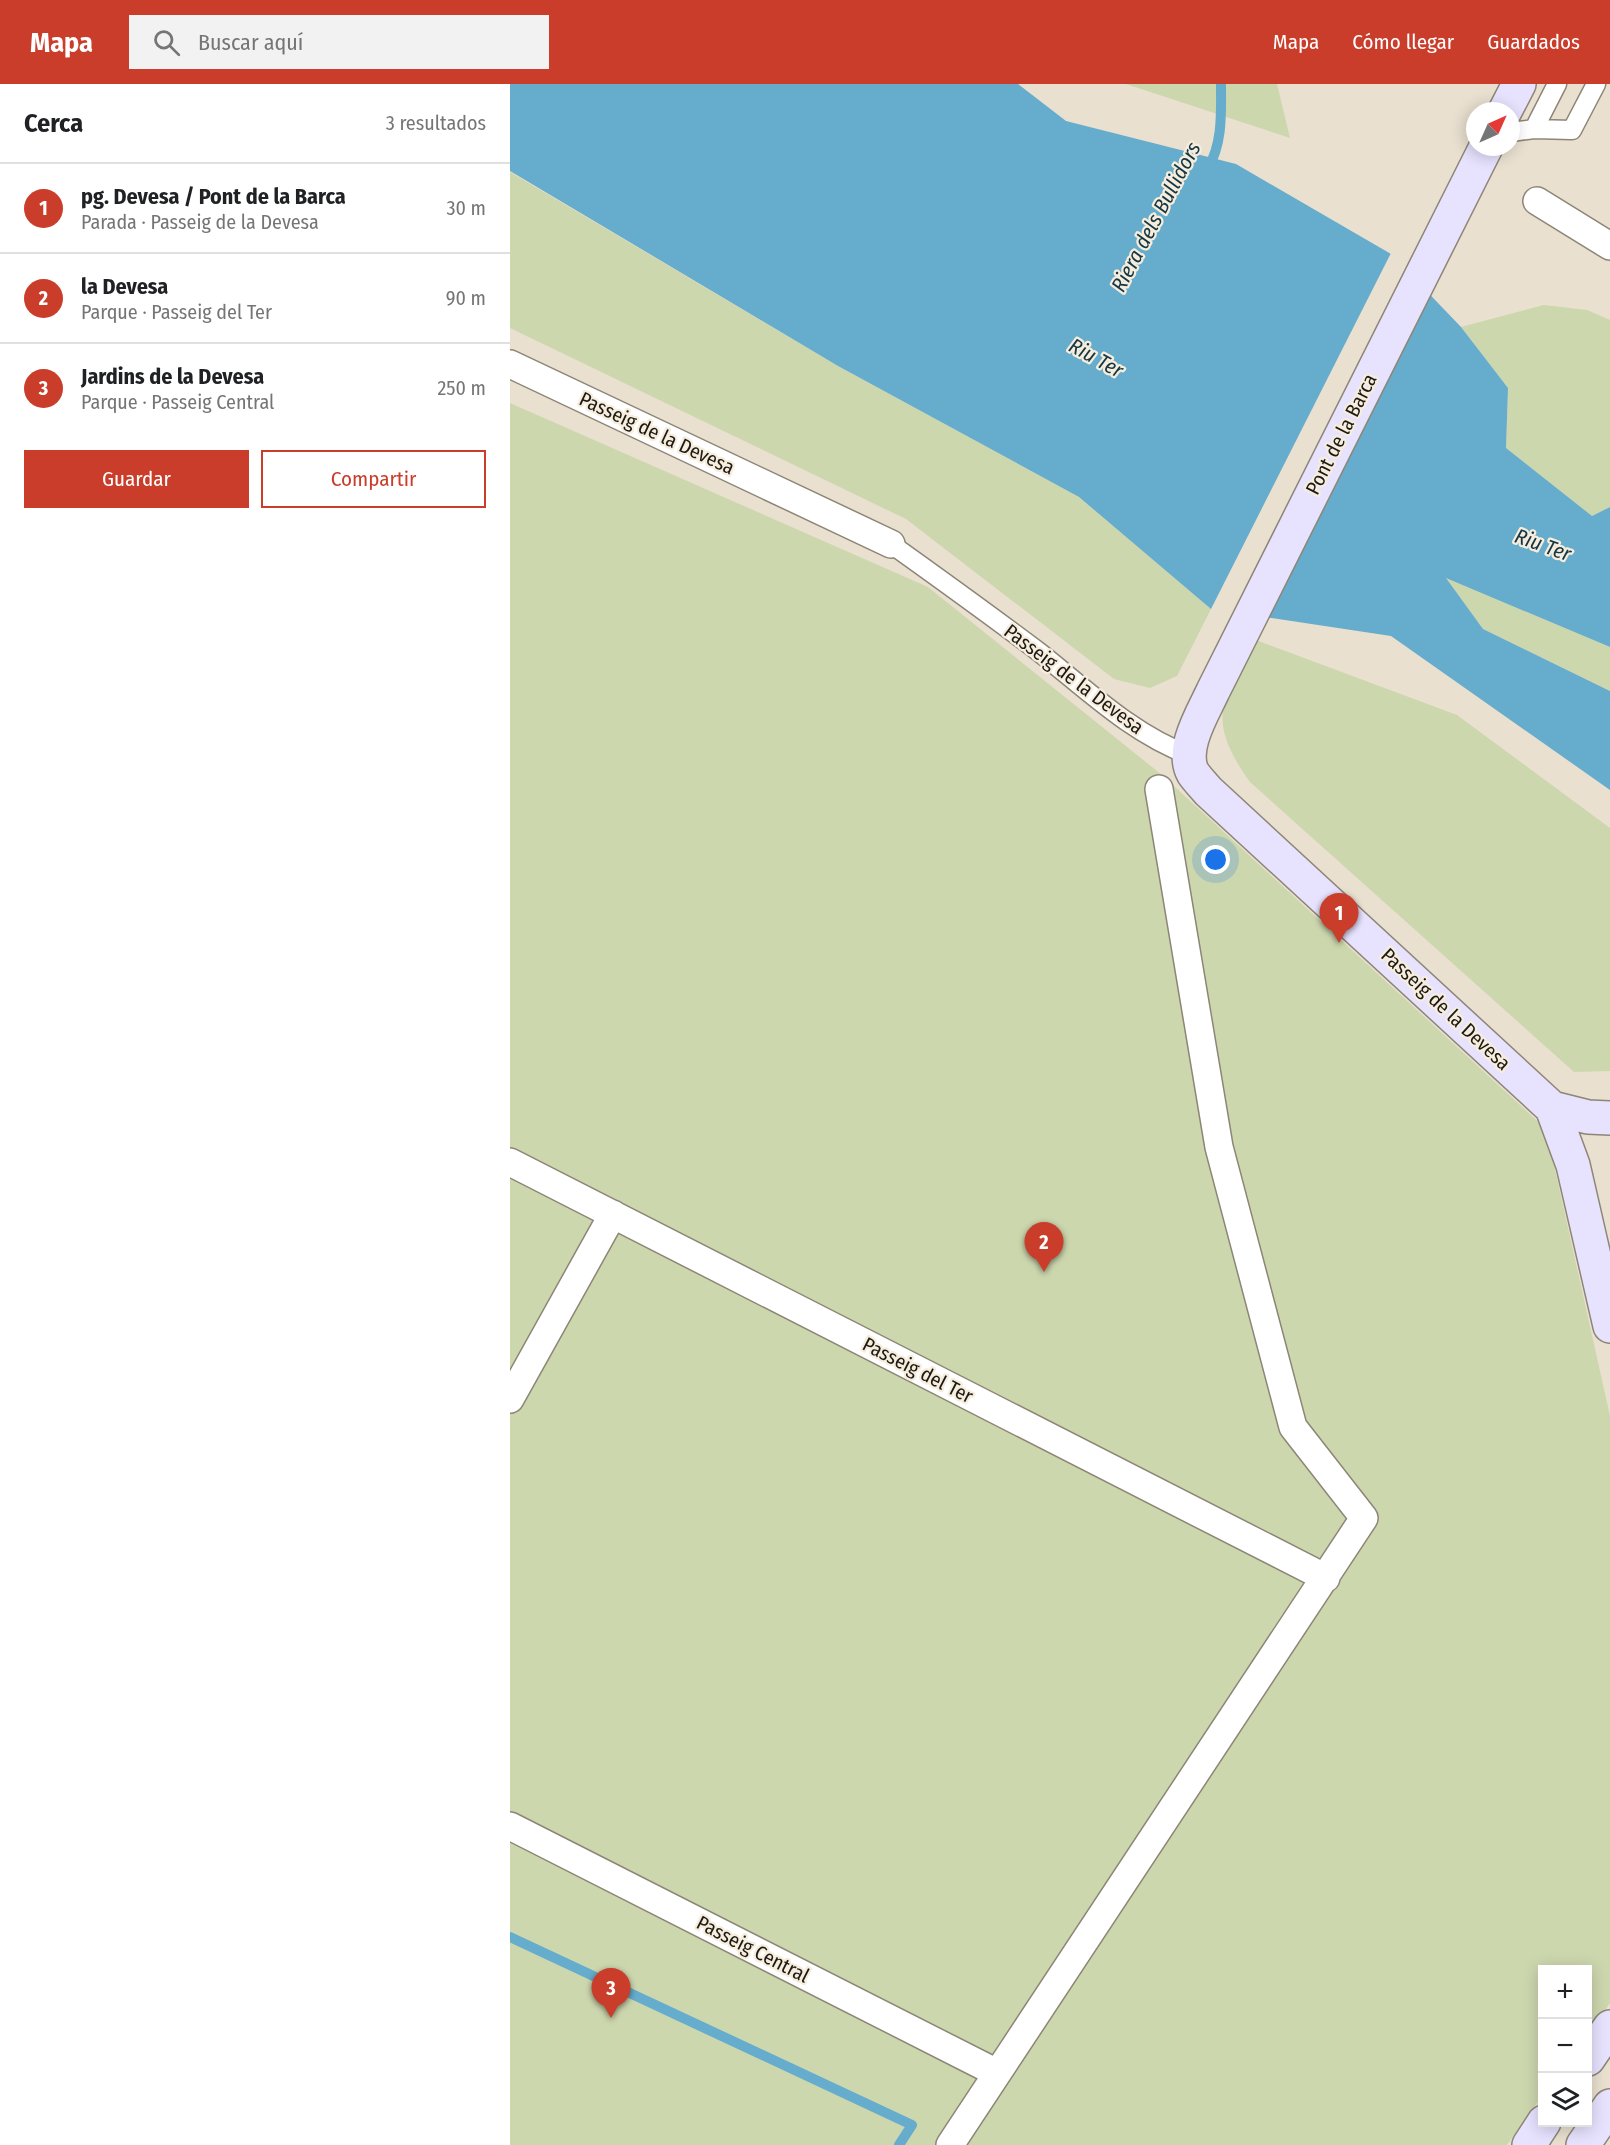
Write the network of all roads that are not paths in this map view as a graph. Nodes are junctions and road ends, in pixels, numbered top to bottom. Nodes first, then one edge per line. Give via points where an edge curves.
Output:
1 (1519, 84) edge
2 (1557, 84) edge
3 (1596, 84) edge
4 (1510, 102) edge
5 (1534, 129) junction
6 (1520, 131) edge
7 (1482, 156) edge
8 (1537, 201) dead end
9 (1610, 246) edge
10 (510, 364) edge
11 (891, 544) joint
12 (1189, 755) junction
13 (1159, 789) dead end
14 (1552, 1108) junction
15 (1610, 1118) edge
16 (510, 1162) edge
17 (613, 1214) junction
18 (1610, 1326) edge
19 (510, 1399) edge
20 (1326, 1578) junction
21 (510, 1826) edge
22 (1610, 2027) edge
23 (1592, 2052) edge
24 (996, 2073) junction
25 (1610, 2106) edge
26 (1541, 2127) edge
27 (950, 2145) edge
28 (1528, 2145) edge
29 (1583, 2145) edge

1 - 4 main road
2 - 5 lane
3 - 5 lane via 1572,130
5 - 6 lane
7 - 12 main road, Pont de la Barca via 1213,692
8 - 9 street
10 - 11 street, Passeig de la Devesa
11 - 12 lane, Passeig de la Devesa via 1162,745
12 - 14 main road, Passeig de la Devesa via 1192,772 1208,791
13 - 20 street via 1219,1147 1293,1426 1364,1518
14 - 15 main road, Passeig de la Devesa via 1588,1118
14 - 18 main road, Passeig de la Devesa via 1573,1165
16 - 17 street, Passeig del Ter
17 - 19 street
17 - 20 street, Passeig del Ter
20 - 24 street
21 - 24 street, Passeig Central
22 - 23 main road
24 - 27 street
25 - 29 main road
26 - 28 main road

